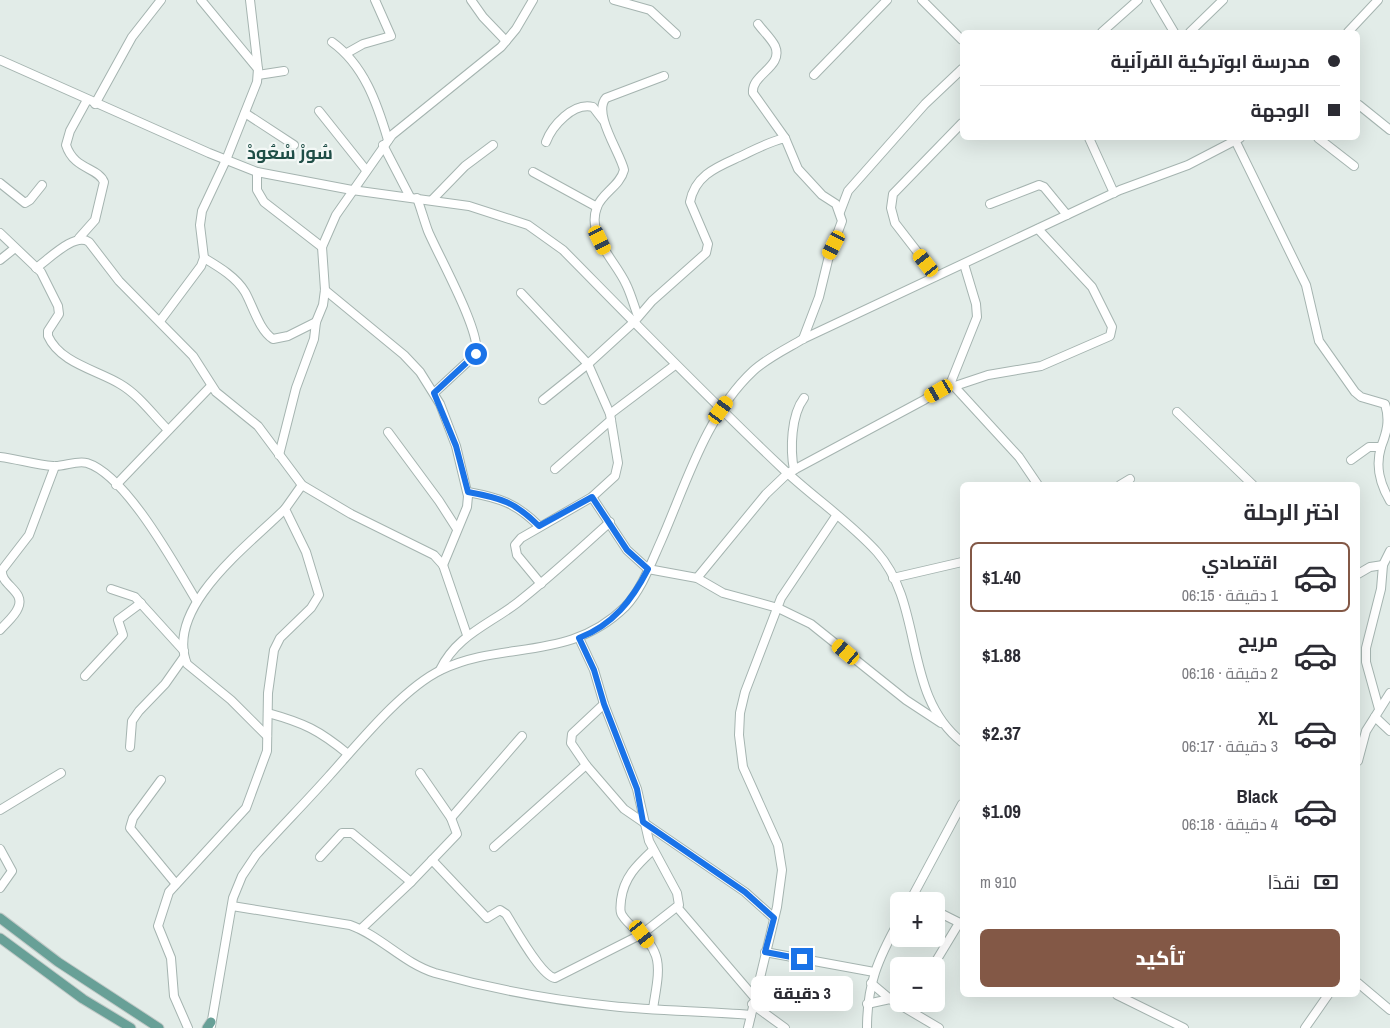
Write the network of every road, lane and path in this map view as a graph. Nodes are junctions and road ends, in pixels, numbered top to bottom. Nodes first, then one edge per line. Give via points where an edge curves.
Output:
1 (161, 0) edge
2 (201, 0) edge
3 (250, 0) edge
4 (375, 0) edge
5 (472, 0) edge
6 (533, 0) edge
7 (540, 0) edge
8 (614, 0) edge
9 (887, 0) edge
10 (922, 0) edge
11 (1138, 0) edge
12 (1155, 0) edge
13 (1223, 0) edge
14 (1378, 0) edge
15 (527, 11) junction
16 (758, 24) dead end
17 (1104, 30) edge
18 (1173, 30) edge
19 (1192, 30) edge
20 (1350, 30) edge
21 (676, 34) dead end
22 (960, 38) edge
23 (506, 41) junction
24 (332, 42) dead end
25 (347, 53) junction
26 (0, 60) edge
27 (284, 71) dead end
28 (960, 71) edge
29 (258, 72) junction
30 (814, 75) dead end
31 (664, 76) dead end
32 (86, 100) junction
33 (95, 104) junction
34 (1360, 106) edge
35 (318, 111) dead end
36 (245, 114) junction
37 (605, 121) junction
38 (960, 125) edge
39 (1390, 130) edge
40 (785, 138) junction
41 (1090, 140) edge
42 (1235, 140) edge
43 (1237, 140) edge
44 (1321, 140) edge
45 (546, 142) dead end
46 (385, 143) junction
47 (294, 145) dead end
48 (493, 145) dead end
49 (226, 160) junction
50 (1354, 166) dead end
51 (366, 170) junction
52 (258, 172) junction
53 (533, 172) dead end
54 (0, 183) edge
55 (42, 185) dead end
56 (352, 190) junction
57 (1114, 193) junction
58 (413, 197) junction
59 (432, 200) junction
60 (990, 204) dead end
61 (597, 207) junction
62 (840, 212) junction
63 (1067, 215) junction
64 (1038, 229) junction
65 (0, 233) edge
66 (79, 238) junction
67 (322, 247) junction
68 (15, 248) junction
69 (204, 258) junction
70 (0, 260) edge
71 (964, 264) junction
72 (36, 268) junction
73 (936, 276) junction
74 (325, 290) junction
75 (521, 293) dead end
76 (636, 319) junction
77 (160, 321) junction
78 (316, 322) junction
79 (803, 339) junction
80 (588, 364) junction
81 (675, 365) junction
82 (953, 384) junction
83 (211, 386) junction
84 (434, 393) junction
85 (804, 398) dead end
86 (543, 400) dead end
87 (721, 410) junction
88 (1177, 412) dead end
89 (611, 417) junction
90 (168, 430) junction
91 (388, 432) dead end
92 (1380, 447) junction
93 (279, 454) junction
94 (0, 457) edge
95 (1350, 460) dead end
96 (55, 466) junction
97 (555, 469) dead end
98 (791, 472) junction
99 (1130, 479) dead end
100 (1036, 482) edge
101 (1125, 482) edge
102 (1250, 482) edge
103 (116, 484) junction
104 (302, 485) junction
105 (468, 492) junction
106 (592, 497) junction
107 (1390, 501) edge
108 (286, 509) junction
109 (836, 516) junction
110 (610, 522) junction
111 (539, 526) junction
112 (457, 530) junction
113 (1390, 551) edge
114 (960, 562) edge
115 (443, 565) junction
116 (1383, 565) junction
117 (648, 569) junction
118 (1360, 573) edge
119 (696, 578) junction
120 (893, 578) junction
121 (541, 584) junction
122 (111, 590) dead end
123 (196, 600) junction
124 (141, 603) junction
125 (778, 608) junction
126 (0, 630) edge
127 (467, 635) junction
128 (579, 638) junction
129 (184, 654) junction
130 (440, 670) junction
131 (85, 676) dead end
132 (1390, 694) edge
133 (604, 704) junction
134 (268, 713) junction
135 (1377, 713) junction
136 (943, 724) junction
137 (1390, 731) edge
138 (267, 736) junction
139 (522, 736) dead end
140 (960, 740) edge
141 (1360, 741) edge
142 (130, 747) dead end
143 (348, 754) junction
144 (586, 765) junction
145 (61, 773) dead end
146 (420, 773) dead end
147 (161, 780) dead end
148 (960, 808) edge
149 (0, 810) edge
150 (451, 818) junction
151 (643, 822) junction
152 (494, 847) dead end
153 (0, 850) edge
154 (654, 850) junction
155 (320, 857) dead end
156 (432, 860) junction
157 (411, 882) junction
158 (176, 884) junction
159 (0, 888) edge
160 (917, 892) edge
161 (232, 906) junction
162 (677, 907) junction
163 (945, 915) edge
164 (0, 918) edge
165 (774, 918) junction
166 (960, 923) edge
167 (960, 925) edge
168 (360, 929) junction
169 (642, 934) junction
170 (0, 938) edge
171 (890, 939) edge
172 (765, 952) junction
173 (939, 957) edge
174 (874, 972) junction
175 (871, 983) junction
176 (1360, 985) edge
177 (1121, 997) edge
178 (1327, 997) edge
179 (890, 999) joint
180 (753, 1001) junction
181 (867, 1004) junction
182 (652, 1009) junction
183 (1390, 1010) edge
184 (916, 1012) edge
185 (751, 1015) junction
186 (209, 1026) edge
187 (131, 1028) edge
188 (159, 1028) edge
189 (188, 1028) edge
190 (748, 1028) edge
191 (785, 1028) edge
192 (867, 1028) edge
193 (939, 1028) edge
194 (1184, 1028) edge
195 (1305, 1028) edge

1 - 33 street via 132,37
2 - 29 street
3 - 29 street
4 - 25 street via 391,36 363,44
5 - 23 street
6 - 15 street
7 - 15 street
8 - 21 street via 650,10
9 - 30 street
10 - 22 street
11 - 17 street
12 - 18 street
13 - 19 street
14 - 20 street
15 - 23 street
16 - 40 street via 775,47 776,57 755,80 753,93
23 - 46 street
24 - 25 street
25 - 46 street via 376,102
26 - 32 street
27 - 29 street
28 - 62 street via 925,104 848,191
29 - 36 street
31 - 37 street via 606,98 602,107
32 - 33 street
32 - 66 street via 66,145 75,161 101,176 104,182 95,220
33 - 49 street
34 - 39 street
35 - 51 street
36 - 47 street
36 - 49 street
37 - 45 street via 593,107 583,106 555,124
37 - 61 street via 624,170
38 - 73 street via 893,194 891,208 895,224
40 - 62 street via 798,169 822,195 836,204
40 - 76 street via 717,166 706,174 690,202 708,248 698,262
41 - 57 street
42 - 57 street via 1188,165
43 - 92 street via 1306,285 1319,341 1355,392 1385,404 1390,413 1389,427
44 - 50 street
46 - 51 street
46 - 58 street
48 - 59 street via 465,166
49 - 52 street
49 - 69 street via 200,219
51 - 56 street
52 - 56 street
52 - 67 street via 257,190 264,202
53 - 61 street
54 - 55 street via 25,203
56 - 58 street
56 - 67 street via 336,215
57 - 63 street
58 - 59 street
58 - 84 street via 477,342 476,354
59 - 76 street via 469,206 528,225 563,250
60 - 63 street via 1039,185
61 - 76 street via 596,230 625,282
62 - 79 street via 842,221
63 - 64 street
64 - 71 street
64 - 82 street via 1092,287 1112,327 1110,336 1041,366
65 - 68 street
66 - 72 street
66 - 77 street via 89,242 119,281
67 - 74 street
68 - 70 street
68 - 72 street
69 - 77 street
69 - 78 street via 230,275 244,291 273,339 288,336
71 - 73 street
71 - 82 street via 977,317
72 - 90 street via 60,310 48,331 49,340 70,359 122,385
73 - 79 street
74 - 78 street
74 - 84 street via 404,356
75 - 80 street
76 - 80 street
76 - 81 street
77 - 83 street via 193,356
78 - 93 street via 314,339 296,388
79 - 87 street via 754,370
80 - 86 street
80 - 89 street
81 - 87 street
81 - 89 street
82 - 98 street
82 - 100 street via 1019,457
83 - 90 street
83 - 93 street via 258,426
84 - 105 street via 456,446
85 - 98 street via 796,411
87 - 98 street
87 - 117 street
88 - 102 street
89 - 97 street
89 - 106 street via 617,470 615,476
90 - 103 street
91 - 112 street via 439,500
92 - 95 street via 1369,447
92 - 107 street via 1378,474
93 - 104 street
94 - 96 street
96 - 103 street via 86,463
96 - 126 street via 29,535 2,570 20,604
98 - 109 street
98 - 119 street via 766,494
99 - 101 street
103 - 123 street via 140,513
104 - 108 street
104 - 115 street via 351,514 434,555
105 - 111 street via 516,505
105 - 112 street via 467,507
106 - 110 street
106 - 111 street
108 - 123 street via 217,575
108 - 134 street via 306,552 319,595 311,608 285,632 274,650
109 - 120 street via 878,553
109 - 125 street via 785,591
110 - 117 street via 627,550
110 - 121 street
111 - 121 street via 521,538 515,550
112 - 115 street
113 - 116 street
114 - 120 street
115 - 127 street
116 - 118 street
116 - 135 street via 1381,589 1366,648
117 - 119 street
117 - 128 street via 628,604 600,628
119 - 125 street via 723,592
120 - 136 street via 924,686
121 - 127 street via 515,605
122 - 124 street via 127,592
123 - 129 street via 190,612
124 - 129 street
124 - 131 street via 118,620 123,636
125 - 136 street via 811,624 906,700
125 - 165 street via 745,692 739,724 743,767 781,856 780,888
127 - 130 street via 455,646
128 - 130 street
128 - 133 street via 594,670
129 - 138 street via 187,664 231,700
129 - 142 street via 132,722
130 - 143 street via 401,700
132 - 135 street
133 - 144 street via 572,734 571,743
133 - 151 street via 637,789
134 - 138 street
134 - 143 street via 303,723 328,737
135 - 137 street
135 - 141 street
136 - 140 street
138 - 158 street via 264,762 246,808
139 - 150 street
143 - 161 street via 247,867
144 - 151 street via 624,808
144 - 152 street
145 - 149 street
146 - 150 street
147 - 158 street via 133,818 130,828
148 - 160 street
150 - 156 street via 457,834
151 - 154 street
151 - 165 street via 745,892
153 - 159 street via 12,871
154 - 162 street via 677,894
154 - 169 street via 631,871 622,891 622,915
155 - 157 street via 342,833 352,833
156 - 157 street
156 - 169 street via 487,918 500,910 506,914 549,977 563,976
157 - 168 street
158 - 189 street via 165,901 158,926 171,958 174,996
161 - 168 street via 330,921
161 - 186 street
162 - 169 street
162 - 180 street
163 - 166 street
164 - 188 main road via 58,962
165 - 172 street
167 - 173 street
168 - 182 street via 412,964 435,972 523,993
169 - 182 street via 657,958
170 - 187 main road via 83,999
171 - 174 street
172 - 174 street
172 - 180 street
174 - 175 street
175 - 179 street
175 - 181 street
176 - 183 street
177 - 194 street
178 - 195 street
179 - 181 street
180 - 185 street
180 - 191 street
181 - 192 street
182 - 185 street
184 - 193 street
185 - 190 street

